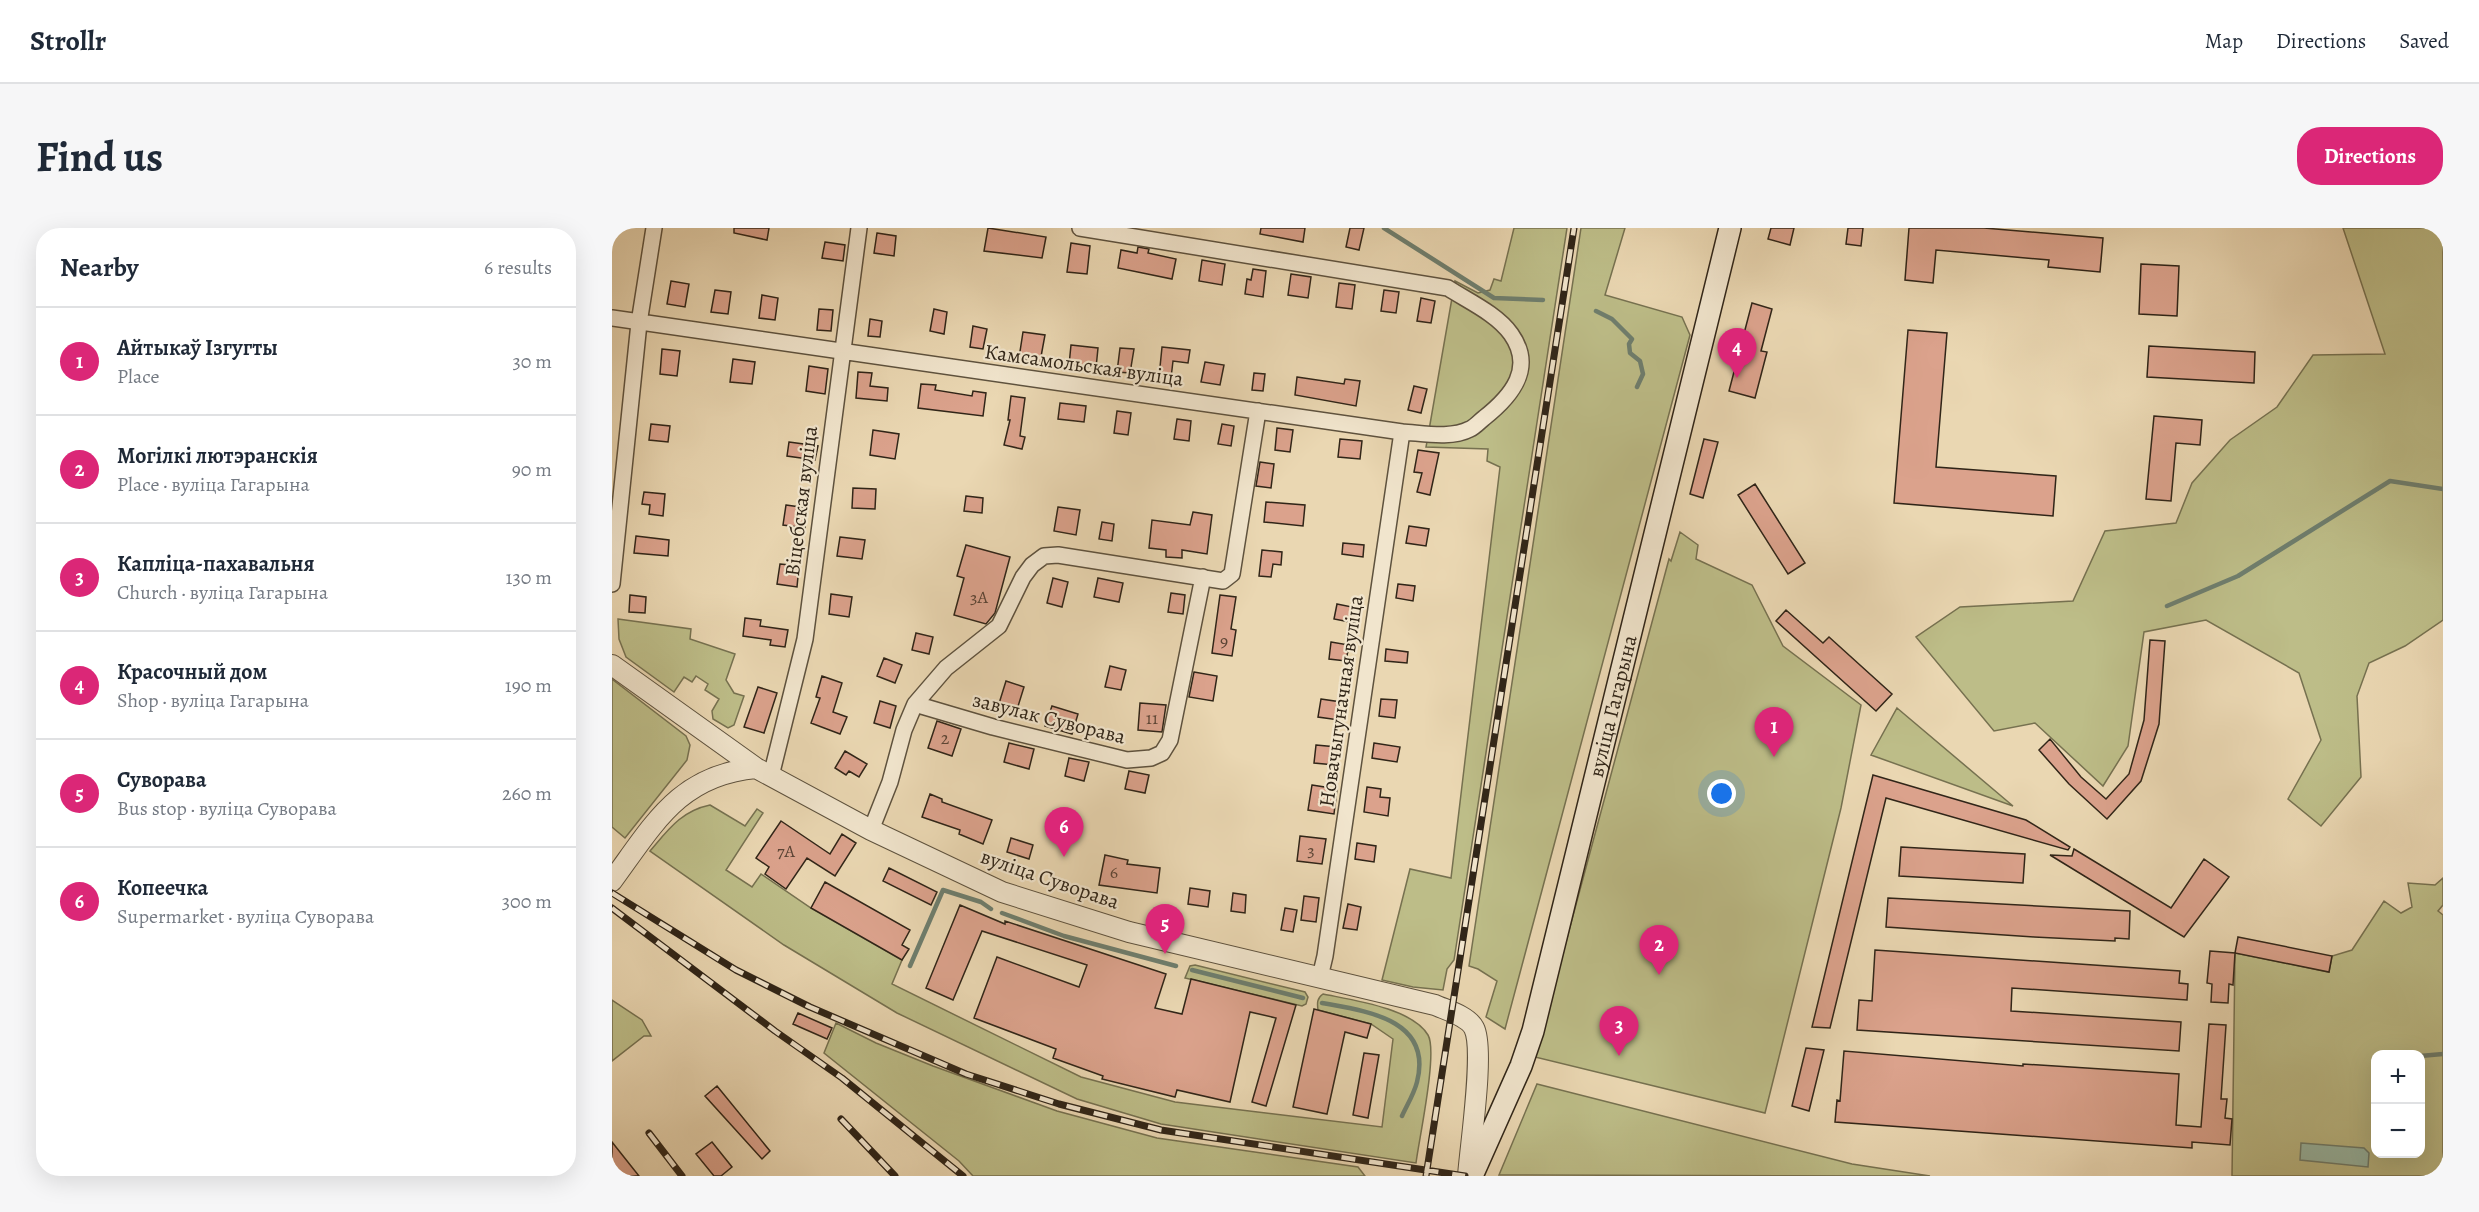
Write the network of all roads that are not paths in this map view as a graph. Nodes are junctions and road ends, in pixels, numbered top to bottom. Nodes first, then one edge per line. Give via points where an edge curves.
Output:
1 (654, 228) edge
2 (859, 228) edge
3 (1080, 228) edge
4 (1730, 228) edge
5 (612, 318) edge
6 (639, 322) junction
7 (842, 352) junction
8 (1258, 411) junction
9 (1402, 432) junction
10 (1203, 577) junction
11 (612, 584) edge
12 (612, 665) edge
13 (915, 704) junction
14 (764, 772) junction
15 (871, 830) junction
16 (612, 881) edge
17 (1320, 976) junction
18 (1470, 1176) edge

1 - 6 street
2 - 7 street, Віцебская вуліца
3 - 9 street, Камсамольская вуліца via 1448,288 1510,332 1520,350 1521,369 1515,387 1499,407 1469,430 1450,434
4 - 18 main road, вуліца Гагарына via 1533,1031
5 - 6 street, Камсамольская вуліца
6 - 7 street, Камсамольская вуліца
6 - 11 street
7 - 8 street, Камсамольская вуліца
7 - 14 street, Віцебская вуліца via 805,639
8 - 9 street, Камсамольская вуліца
8 - 10 street via 1232,574 1223,581
9 - 17 street, Новачыгуначная вуліца
10 - 13 street via 1044,556 1023,577 999,626 946,668
10 - 13 street, завулак Суворава via 1170,740 1162,753 1151,758 1126,760
12 - 14 street, вуліца Суворава
13 - 15 street
14 - 15 street, вуліца Суворава
14 - 16 street via 737,770 699,783 658,819
15 - 17 street, вуліца Суворава via 1002,891 1129,932
17 - 18 street, вуліца Суворава via 1434,1005 1474,1027 1479,1048

